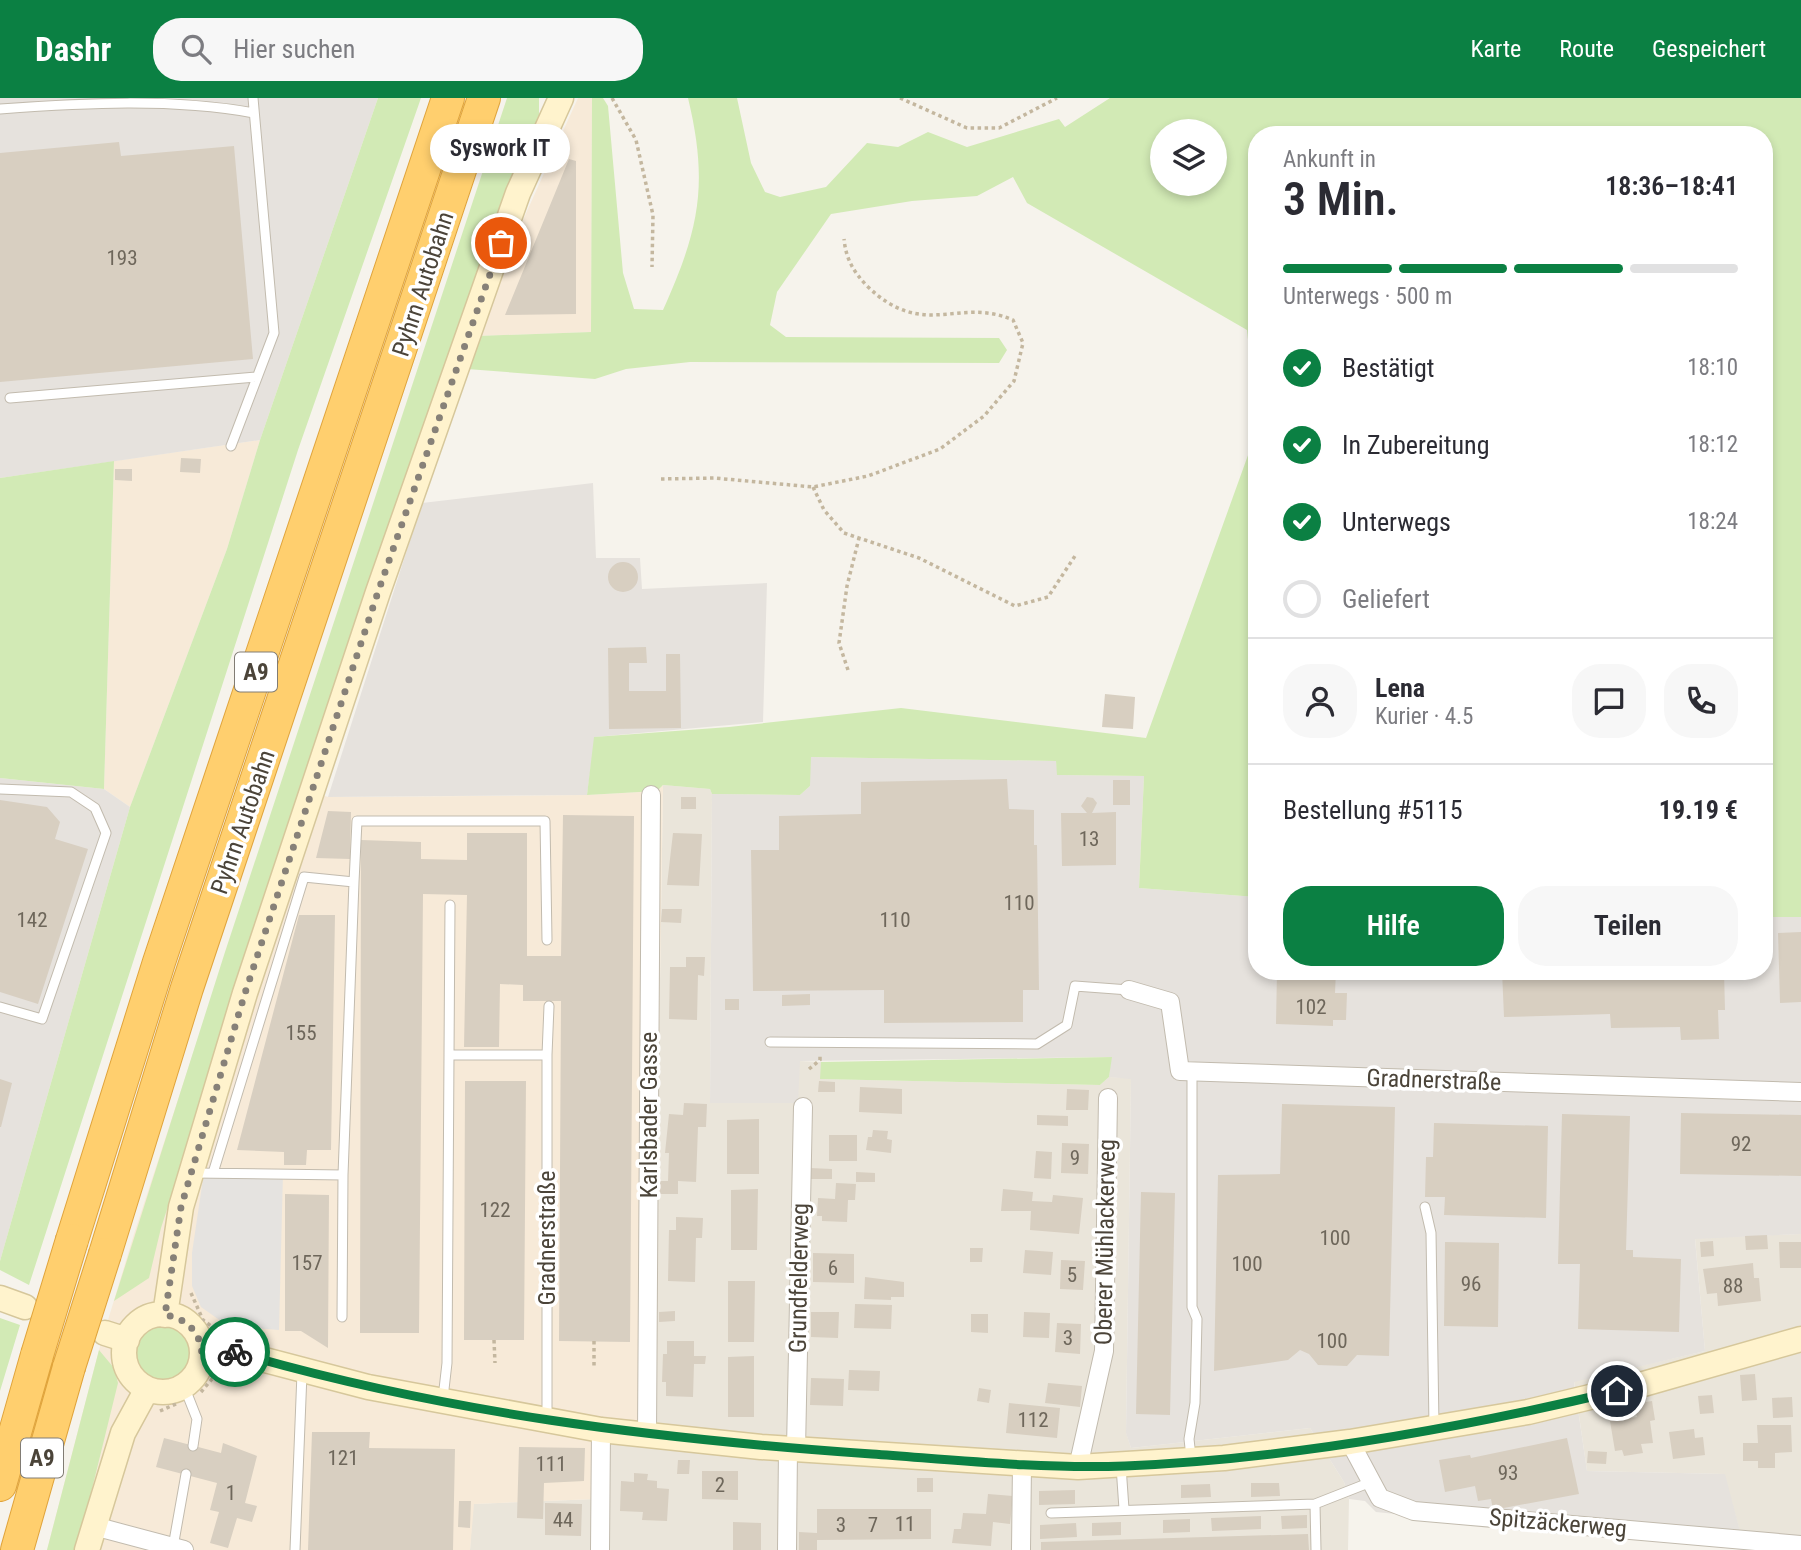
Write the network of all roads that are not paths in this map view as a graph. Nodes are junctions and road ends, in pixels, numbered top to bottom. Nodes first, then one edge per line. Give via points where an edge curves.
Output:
1 (253, 98) edge
2 (561, 98) edge
3 (483, 100) edge
4 (446, 102) edge
5 (0, 109) edge
6 (254, 113) junction
7 (256, 377) junction
8 (10, 398) dead end
9 (231, 446) dead end
10 (0, 789) edge
11 (651, 795) dead end
12 (295, 873) junction
13 (354, 881) junction
14 (450, 905) dead end
15 (547, 940) dead end
16 (1129, 989) joint
17 (548, 1006) dead end
18 (0, 1007) edge
19 (770, 1042) dead end
20 (449, 1055) junction
21 (547, 1055) junction
22 (1192, 1072) junction
23 (1801, 1092) edge
24 (1108, 1098) dead end
25 (803, 1107) dead end
26 (202, 1173) junction
27 (343, 1175) junction
28 (1425, 1208) dead end
29 (0, 1298) edge
30 (25, 1307) dead end
31 (165, 1315) junction
32 (342, 1317) dead end
33 (1801, 1339) edge
34 (202, 1355) junction
35 (302, 1372) junction
36 (184, 1386) junction
37 (147, 1389) junction
38 (443, 1400) junction
39 (547, 1420) junction
40 (1434, 1428) junction
41 (601, 1430) junction
42 (647, 1436) junction
43 (1350, 1442) junction
44 (193, 1446) dead end
45 (792, 1449) junction
46 (1192, 1461) junction
47 (1021, 1464) junction
48 (1121, 1466) junction
49 (1078, 1467) junction
50 (186, 1474) dead end
51 (1371, 1482) junction
52 (0, 1485) edge
53 (1315, 1504) junction
54 (1124, 1509) junction
55 (1051, 1513) dead end
56 (94, 1526) junction
57 (1801, 1545) edge
58 (178, 1549) edge
59 (17, 1550) edge
60 (87, 1550) edge
61 (295, 1550) edge
62 (600, 1550) edge
63 (787, 1550) edge
64 (1021, 1550) edge
65 (1317, 1550) edge

1 - 6 lane
2 - 12 main road via 519,193 383,579
3 - 59 highway, Pyhrn Autobahn / A9, bridge via 187,988
4 - 52 highway, Pyhrn Autobahn / A9, bridge via 159,962
5 - 6 lane via 94,102
6 - 7 lane via 274,333
7 - 8 lane
7 - 9 lane
10 - 18 lane via 71,792 95,808 106,832 43,1019
11 - 42 street, Karlsbader Gasse
12 - 13 lane
12 - 26 main road
13 - 15 lane via 357,821 545,821
13 - 27 lane
14 - 20 lane
16 - 19 lane via 1074,986 1067,1025 1037,1044
16 - 22 street via 1170,1002 1180,1072
17 - 21 lane, Gradnerstraße
20 - 21 lane
20 - 38 lane
21 - 39 lane, Gradnerstraße
22 - 23 street, Gradnerstraße
22 - 46 lane via 1192,1307 1197,1319 1195,1403 1189,1430
24 - 49 street, Oberer Mühlackerweg via 1104,1351
25 - 45 street, Grundfelderweg
26 - 27 lane
26 - 31 main road via 181,1207
27 - 32 lane
28 - 40 lane via 1430,1233
29 - 30 main road
31 - 34 main road via 197,1323
31 - 37 main road via 145,1319 116,1336 126,1365 136,1382
33 - 40 main road via 1640,1385 1528,1412
34 - 35 main road via 227,1350
34 - 36 main road via 197,1373
35 - 38 main road
35 - 61 lane
36 - 37 main road via 166,1392
36 - 44 lane via 197,1419
37 - 56 main road via 123,1433
38 - 39 main road
39 - 41 main road
40 - 43 main road
41 - 42 main road
41 - 62 street
42 - 45 main road
43 - 46 main road
43 - 51 street, Spitzäckerweg
45 - 47 main road
45 - 63 street, Grundfelderweg
46 - 48 main road
47 - 49 main road
47 - 64 street
48 - 49 main road
48 - 54 lane
50 - 58 lane
51 - 53 lane
51 - 57 street, Spitzäckerweg via 1380,1499 1414,1511
53 - 54 lane
53 - 65 lane
54 - 55 lane
56 - 58 street
56 - 60 main road

